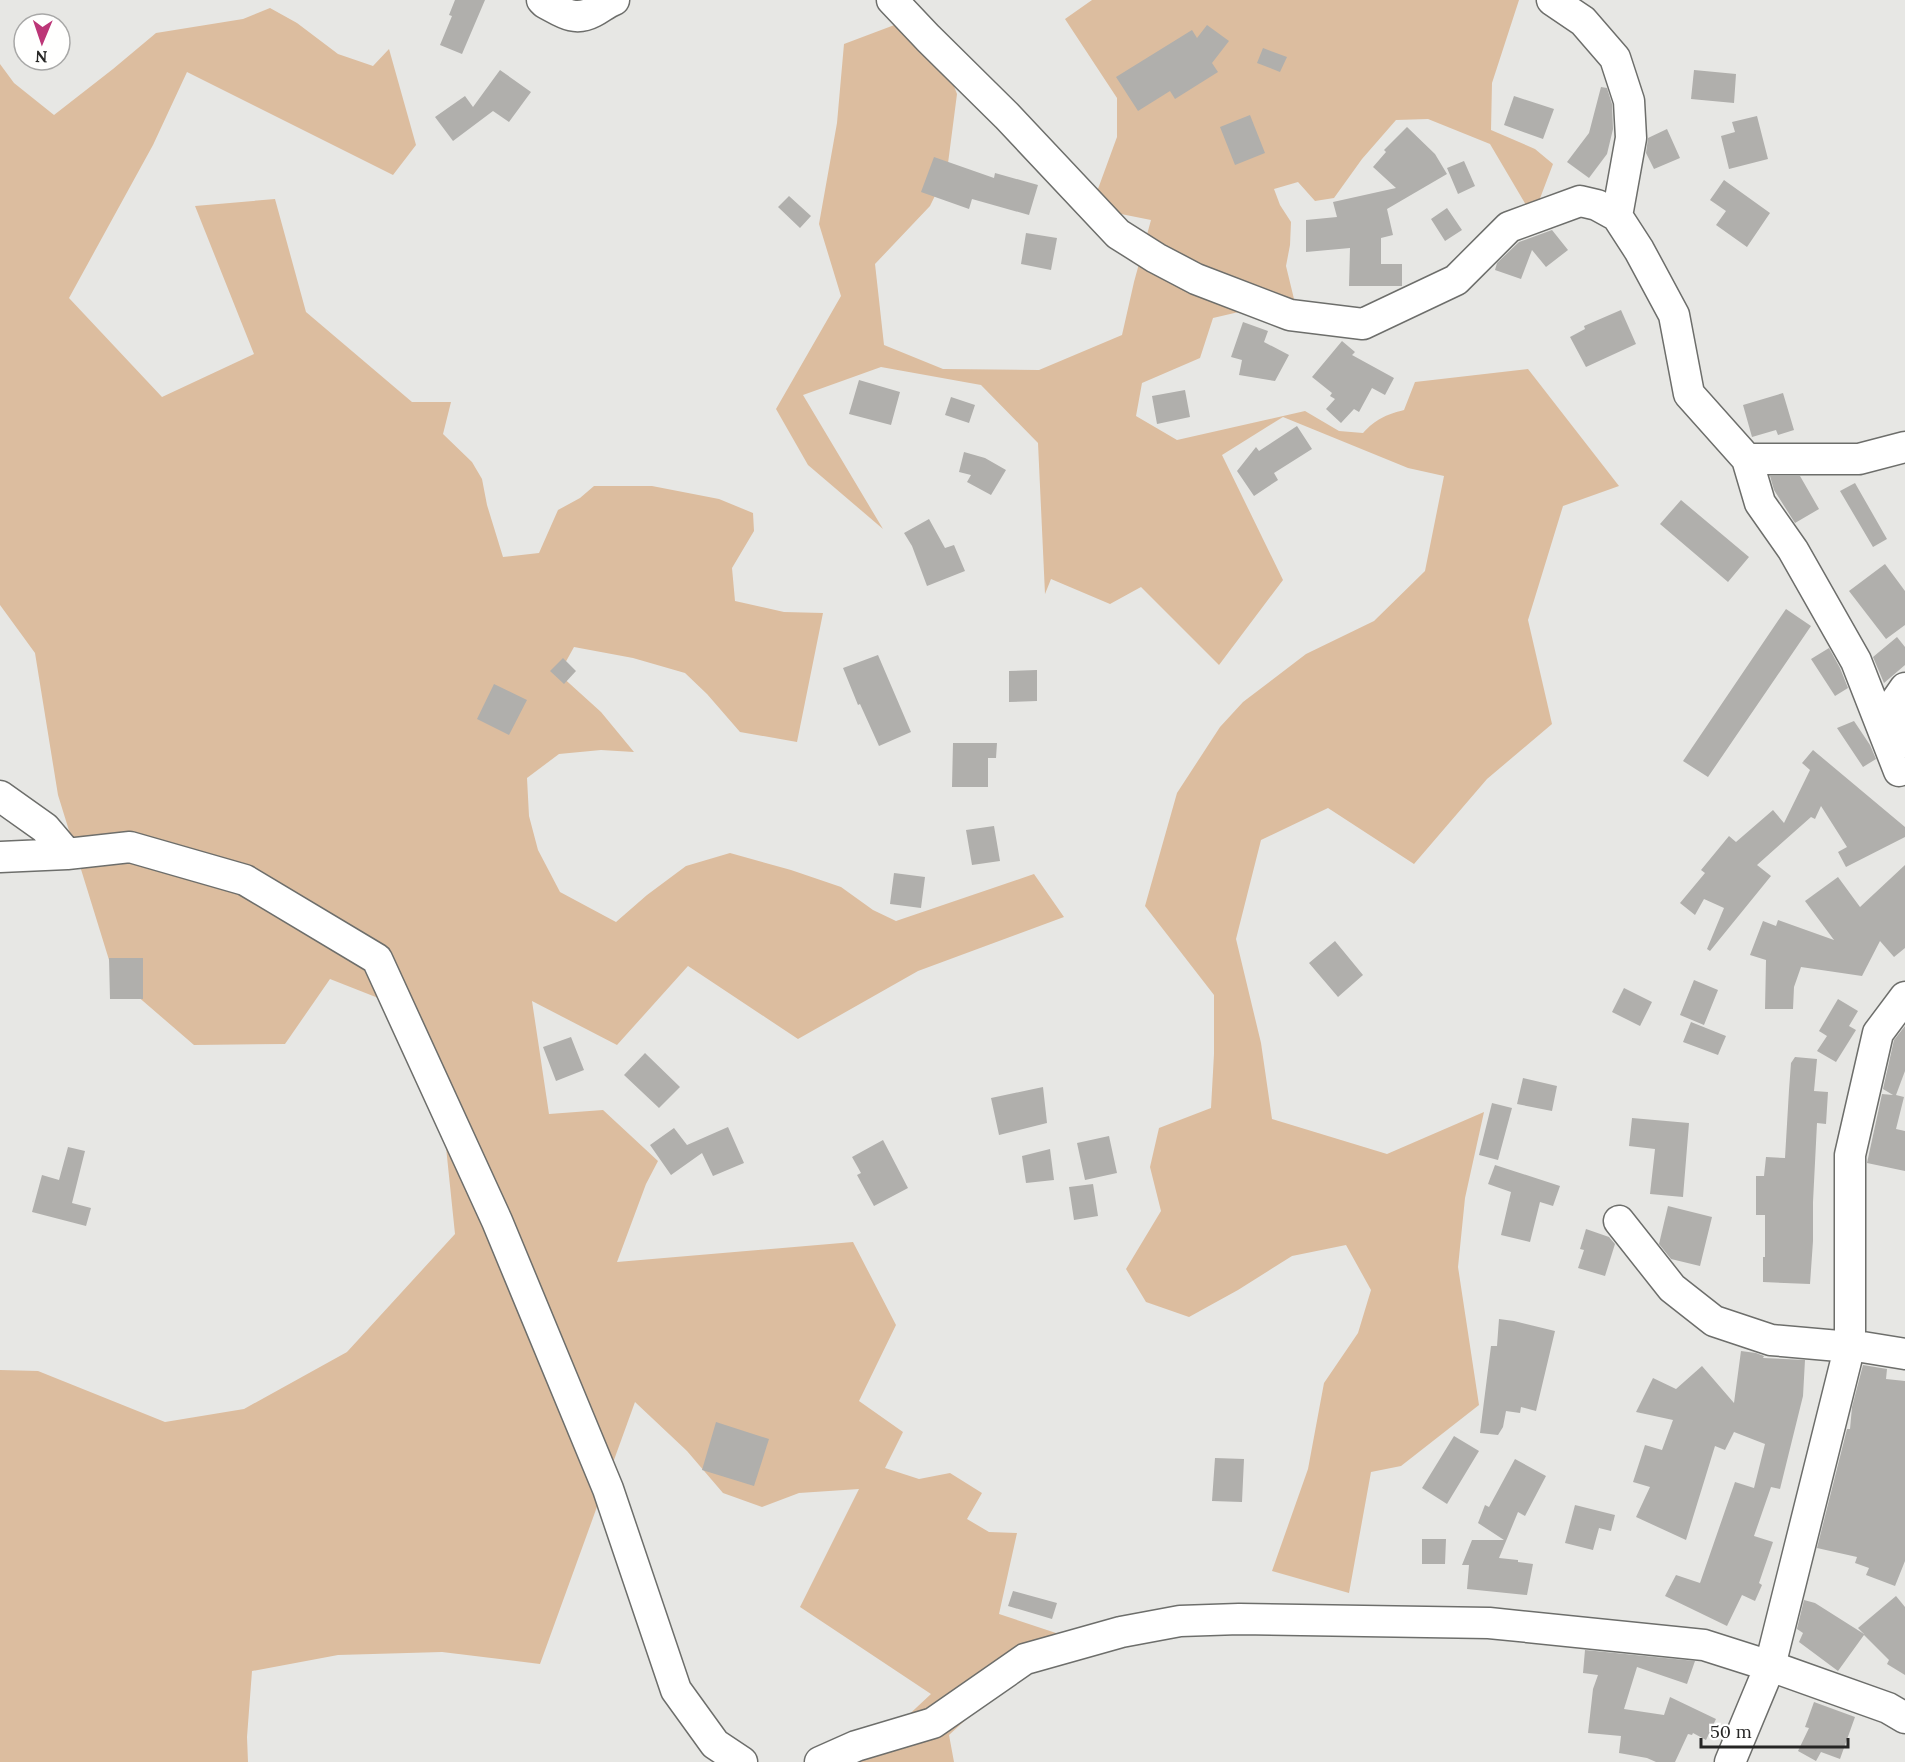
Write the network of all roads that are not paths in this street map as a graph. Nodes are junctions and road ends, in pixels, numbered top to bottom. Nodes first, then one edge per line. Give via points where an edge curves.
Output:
1 (542, 0) edge
2 (614, 0) edge
3 (892, 0) edge
4 (1552, 0) edge
5 (1617, 216) junction
6 (1905, 447) edge
7 (1747, 459) junction
8 (1905, 688) edge
9 (1902, 778) edge
10 (0, 796) edge
11 (67, 854) junction
12 (0, 857) edge
13 (1905, 997) edge
14 (1619, 1221) dead end
15 (1850, 1345) junction
16 (1905, 1354) edge
17 (1770, 1666) junction
18 (1905, 1718) edge
19 (742, 1762) edge
20 (820, 1762) edge
21 (1730, 1762) edge

1 - 2 street via 571,17 592,13
3 - 5 street via 1118,234 1196,279 1290,315 1363,324 1456,280 1509,227 1580,201
4 - 5 street via 1583,21 1615,58 1629,101 1631,138
5 - 7 street via 1674,315 1689,394
6 - 7 street via 1859,459
7 - 9 street via 1760,503 1793,550 1856,662
8 - 9 street via 1896,701 1896,743
10 - 11 street via 45,828
11 - 12 street
11 - 19 street via 130,847 245,880 377,959 497,1221 608,1490 676,1690 715,1744
13 - 15 street via 1878,1033 1850,1155
14 - 15 street via 1672,1288 1714,1321 1771,1340
15 - 16 street
15 - 17 street
17 - 18 street via 1888,1708
17 - 20 street via 1704,1645 1489,1623 1239,1618 1180,1621 1121,1632 1025,1659 933,1723 856,1746
17 - 21 street

